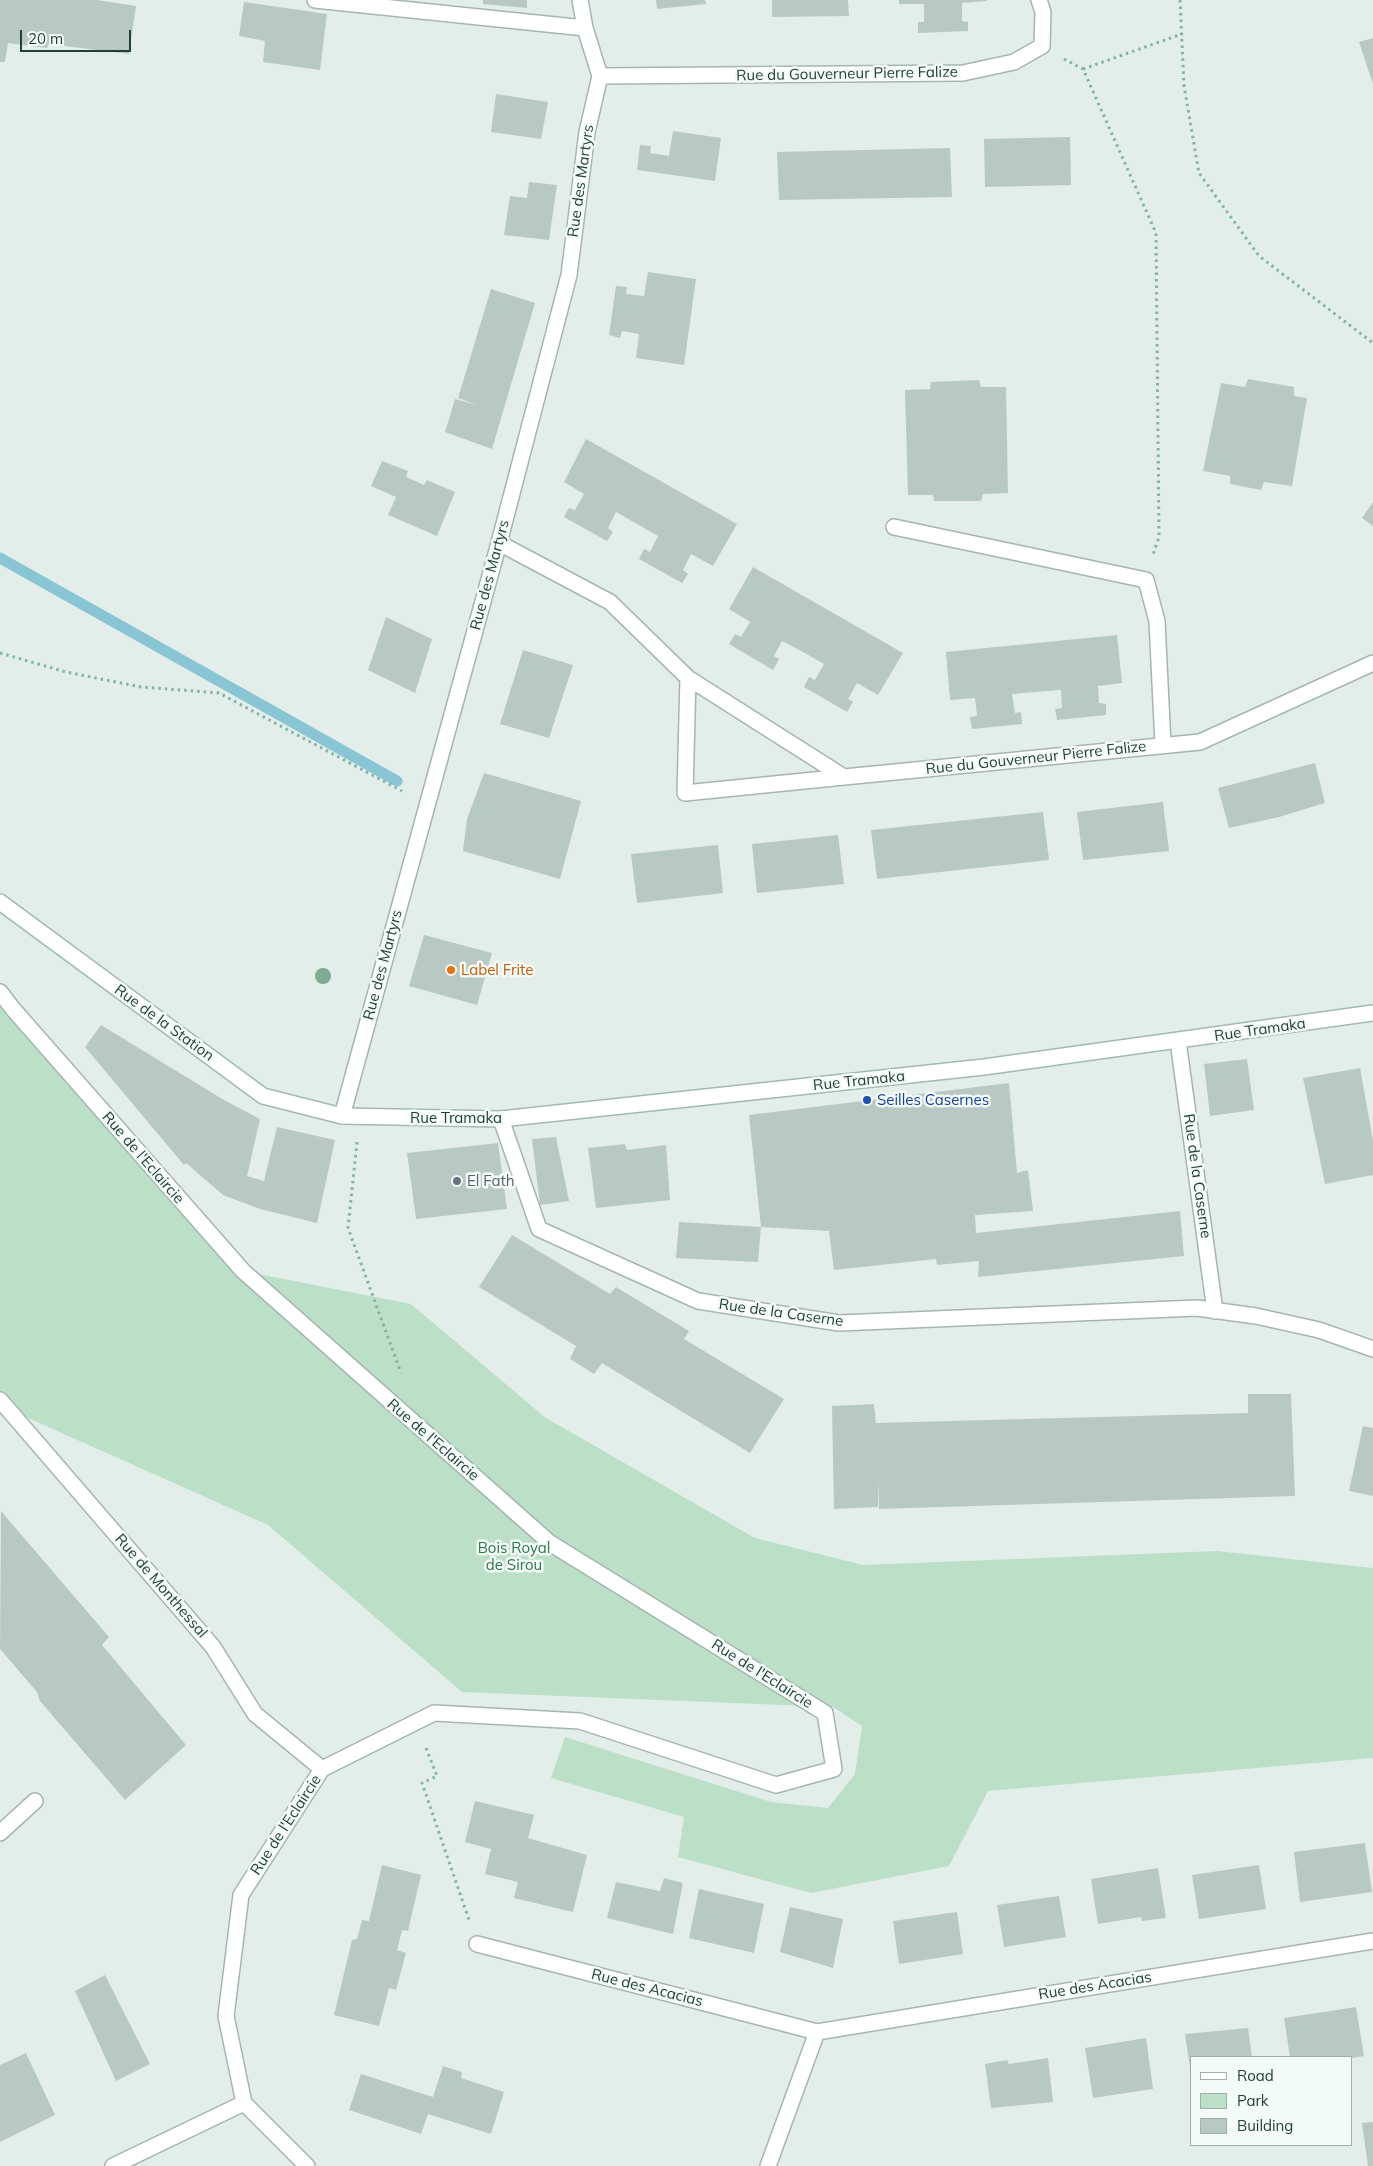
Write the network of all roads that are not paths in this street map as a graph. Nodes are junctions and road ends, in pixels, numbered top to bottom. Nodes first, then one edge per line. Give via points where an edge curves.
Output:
1 (314, 0) edge
2 (580, 0) edge
3 (1039, 0) edge
4 (585, 28) junction
5 (600, 76) junction
6 (894, 527) dead end
7 (499, 543) junction
8 (1373, 663) edge
9 (688, 678) junction
10 (1163, 746) junction
11 (844, 777) junction
12 (0, 902) edge
13 (0, 992) edge
14 (1373, 1013) edge
15 (1178, 1041) junction
16 (342, 1116) junction
17 (501, 1119) junction
18 (1215, 1311) junction
19 (1373, 1349) edge
20 (0, 1400) edge
21 (322, 1770) junction
22 (35, 1801) dead end
23 (0, 1833) edge
24 (1373, 1941) edge
25 (477, 1944) road end
26 (817, 2032) junction
27 (244, 2103) junction
28 (113, 2166) edge
29 (307, 2166) edge
30 (768, 2166) edge

1 - 4 street
2 - 4 street
3 - 5 street, Rue du Gouverneur Pierre Falize via 1043,12 1042,46 1014,62 963,73
4 - 5 street
5 - 7 street, Rue des Martyrs via 587,132 569,275
6 - 10 street, Rue du Gouverneur Pierre Falize via 1146,580 1157,621
7 - 9 street via 610,602
7 - 16 street, Rue des Martyrs
8 - 10 street via 1200,742
9 - 11 street
9 - 11 street, Rue du Gouverneur Pierre Falize via 685,793
10 - 11 street, Rue du Gouverneur Pierre Falize
12 - 16 street, Rue de la Station via 263,1096
13 - 21 street, Rue de l'Eclaircie via 243,1271 550,1543 825,1712 834,1769 776,1785 580,1720 434,1713
14 - 15 street, Rue Tramaka
15 - 17 street, Rue Tramaka via 984,1067
15 - 18 street, Rue de la Caserne
16 - 17 street, Rue Tramaka
17 - 18 street, Rue de la Caserne via 539,1229 698,1301 839,1323 1197,1308
18 - 19 street, Rue de la Caserne via 1319,1330
20 - 21 street, Rue de Monthessal via 213,1647 255,1714
21 - 27 street, Rue de l'Eclaircie via 241,1896 226,2016
22 - 23 street
24 - 26 street, Rue des Acacias
25 - 26 street, Rue des Acacias
26 - 30 street
27 - 28 street
27 - 29 street

